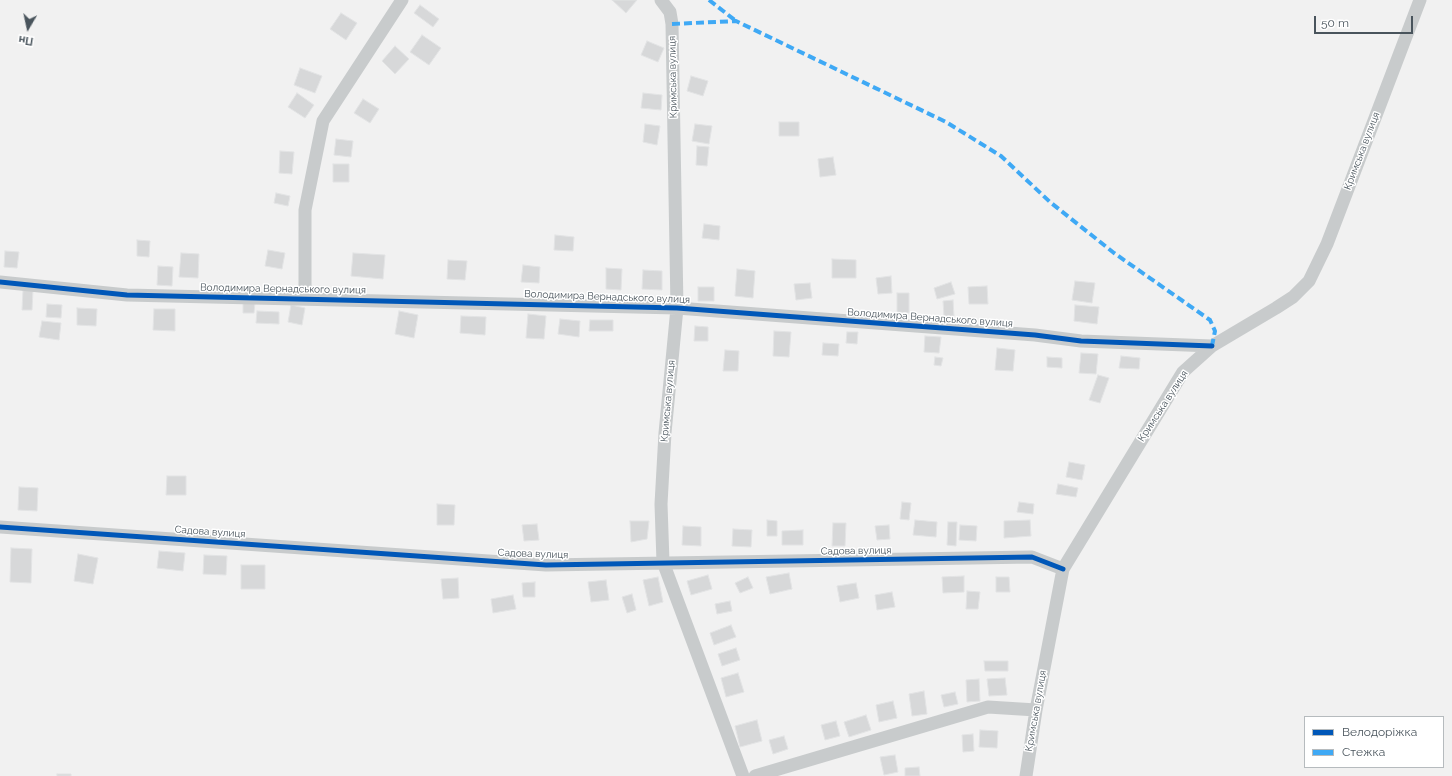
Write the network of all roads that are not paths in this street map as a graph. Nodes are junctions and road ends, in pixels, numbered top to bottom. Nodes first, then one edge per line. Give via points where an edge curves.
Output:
1 (402, 0) edge
2 (661, 0) edge
3 (1420, 0) edge
4 (0, 282) edge
5 (305, 298) junction
6 (677, 308) junction
7 (1212, 346) junction
8 (0, 527) edge
9 (664, 562) junction
10 (1064, 568) junction
11 (1036, 710) junction
12 (743, 776) edge
13 (755, 776) edge
14 (1026, 776) edge

1 - 5 street via 323,121 305,210
2 - 6 street, Кримська вулиця via 670,12 672,24
3 - 7 street, Кримська вулиця via 1327,244 1309,281 1293,297
4 - 5 street, Володимира Вернадського вулиця via 127,295
5 - 6 street, Володимира Вернадського вулиця
6 - 7 street, Володимира Вернадського вулиця via 1081,341
6 - 9 street, Кримська вулиця via 661,504
7 - 10 street, Кримська вулиця via 1183,372
8 - 9 street, Садова вулиця via 546,565
9 - 10 street, Садова вулиця via 1032,557
9 - 12 street, Кримська вулиця
10 - 11 street, Кримська вулиця
11 - 13 street via 988,707
11 - 14 street, Кримська вулиця

